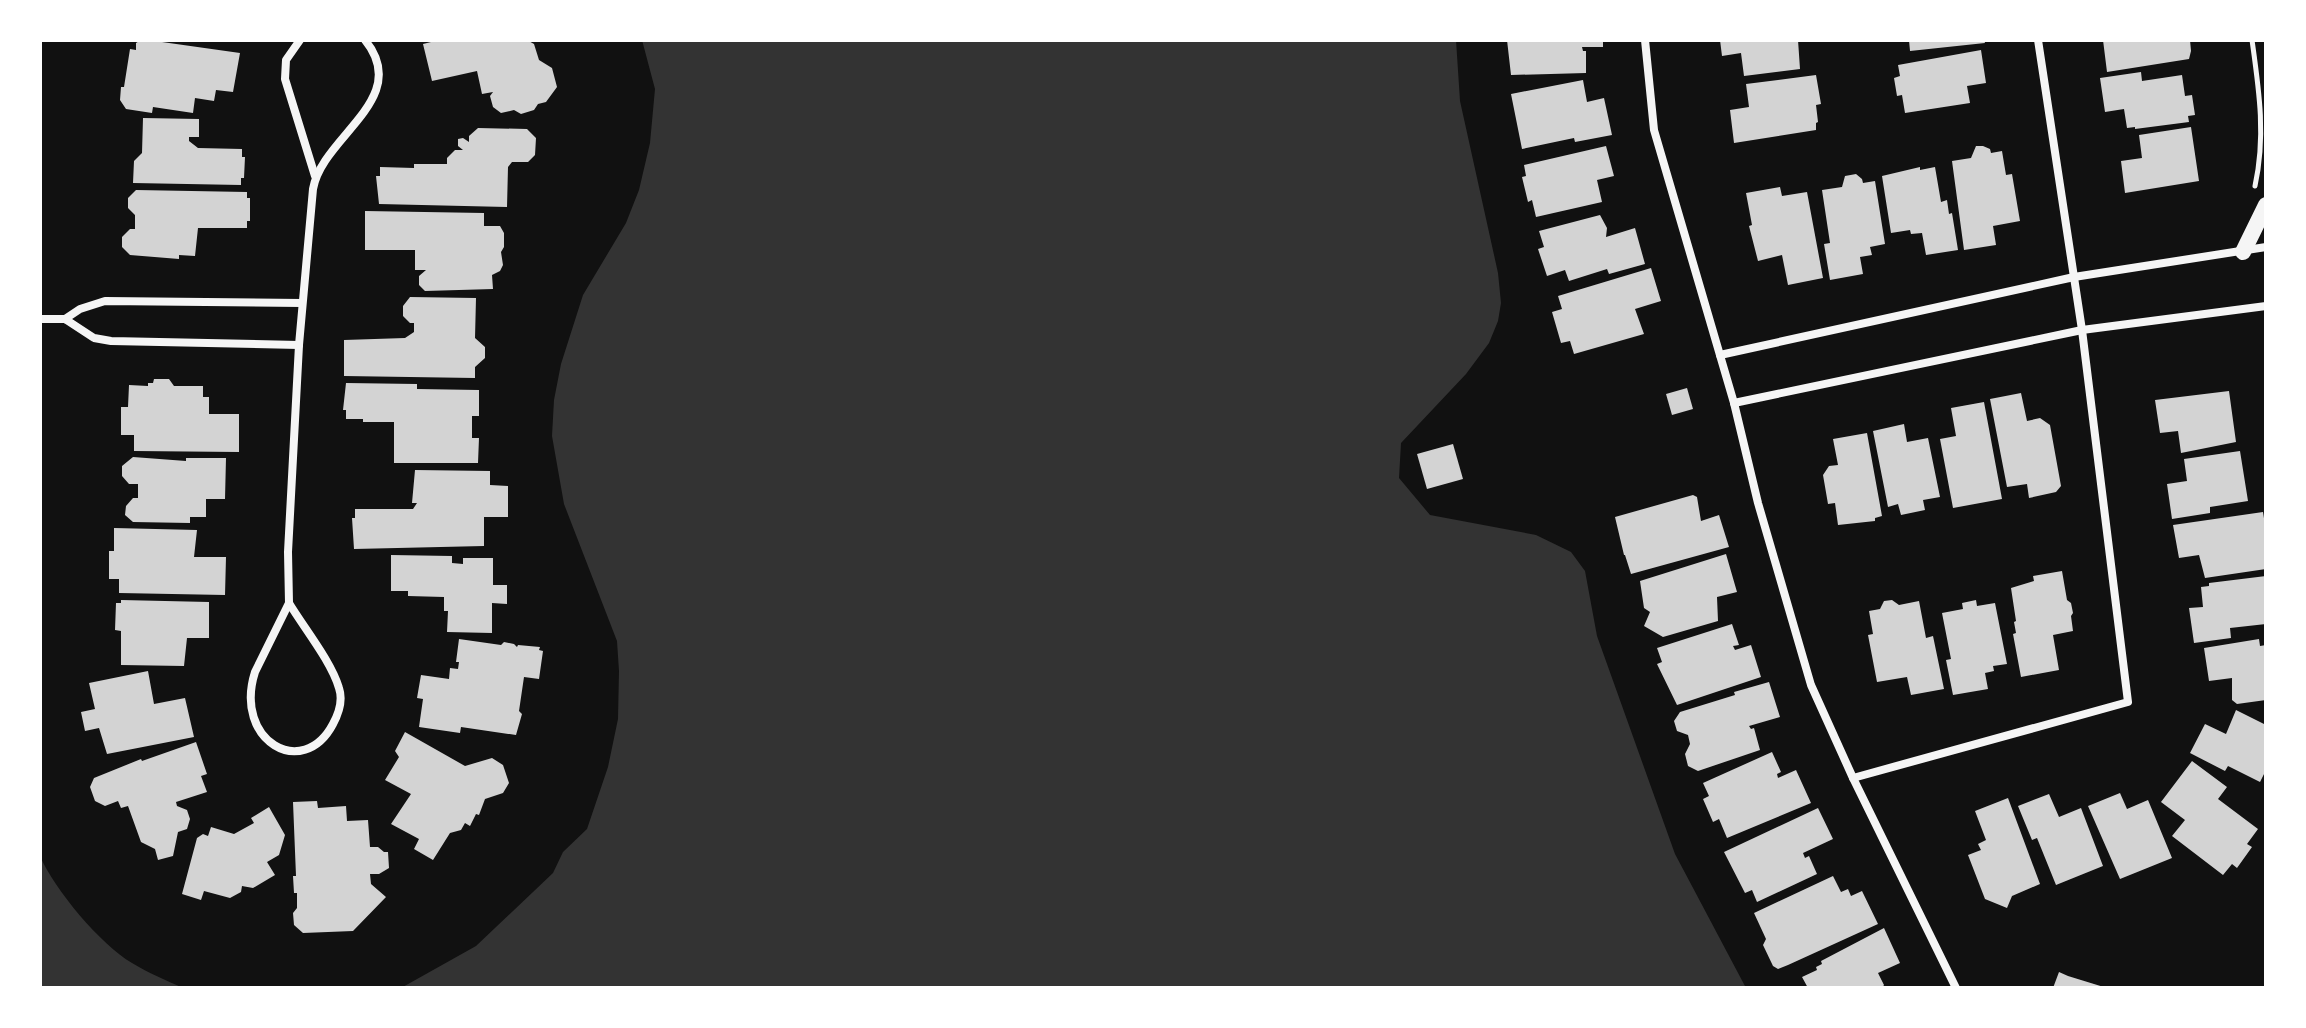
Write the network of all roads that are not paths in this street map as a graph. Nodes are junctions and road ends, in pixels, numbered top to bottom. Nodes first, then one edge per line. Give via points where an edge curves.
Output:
1 (300, 40) edge
2 (365, 40) edge
3 (1645, 40) edge
4 (2038, 40) edge
5 (315, 176) junction
6 (2266, 205) edge
7 (2266, 247) edge
8 (2243, 252) junction
9 (2074, 277) junction
10 (302, 303) junction
11 (2266, 306) edge
12 (40, 319) edge
13 (65, 319) junction
14 (2082, 330) junction
15 (299, 345) junction
16 (1720, 355) junction
17 (1734, 403) junction
18 (289, 603) junction
19 (1853, 778) junction
20 (1956, 988) edge

1 - 5 street via 286,60 285,79
2 - 5 street via 379,67 376,93
3 - 16 street via 1654,130
4 - 9 street
5 - 10 street
6 - 8 main road
7 - 8 street
8 - 9 street
9 - 14 street
9 - 16 street
10 - 13 street via 105,301
10 - 15 street
11 - 14 street
12 - 13 street
13 - 15 street via 86,334 111,341
14 - 17 street
14 - 19 street via 2128,702
15 - 18 street
16 - 17 street
17 - 19 street via 1811,685
18 - 18 street via 255,672 250,708 265,739 295,750 316,745 327,735 341,696
19 - 20 street

